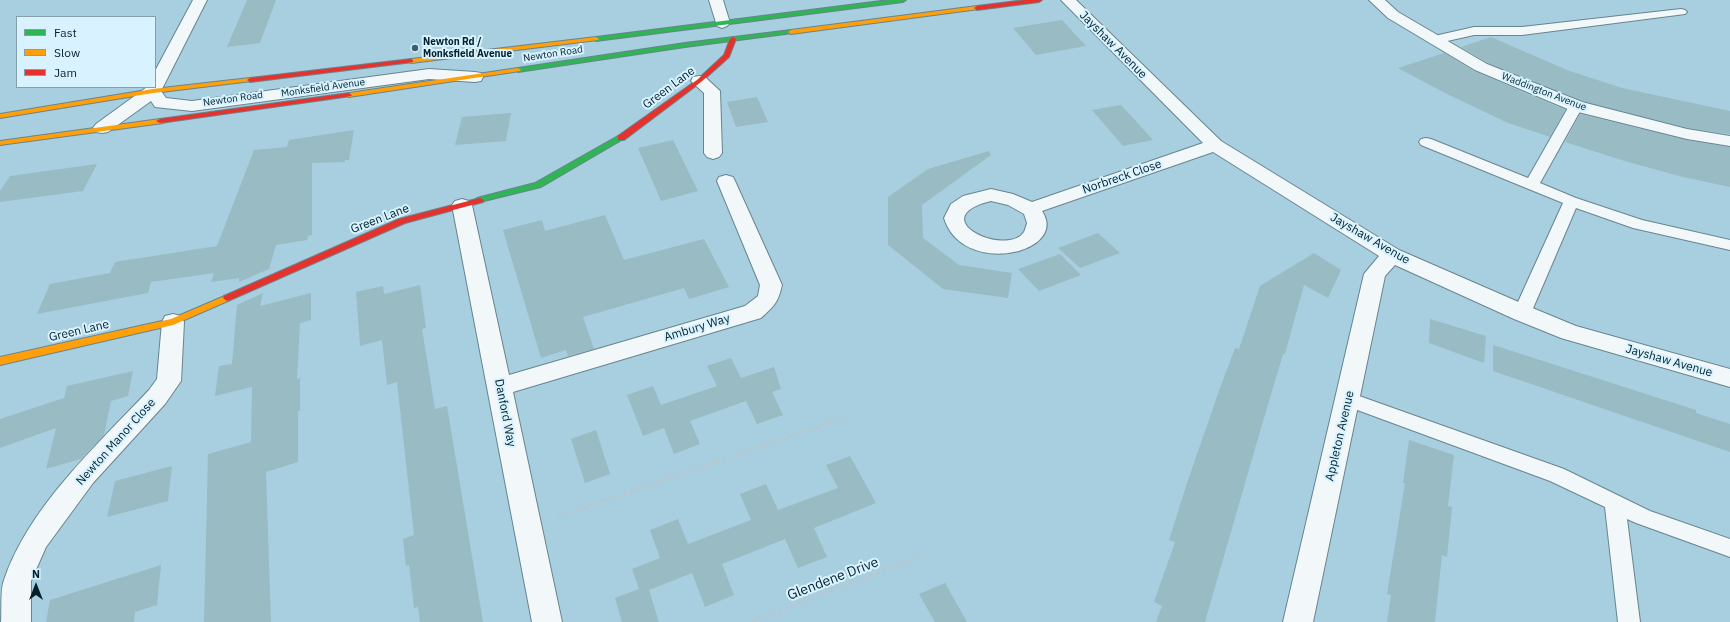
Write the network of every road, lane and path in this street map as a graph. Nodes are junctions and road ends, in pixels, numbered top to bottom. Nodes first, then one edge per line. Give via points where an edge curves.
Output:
1 (200, 0) edge
2 (716, 0) edge
3 (904, 0) edge
4 (1039, 0) edge
5 (1068, 0) edge
6 (1376, 0) edge
7 (1681, 12) dead end
8 (722, 23) junction
9 (733, 39) junction
10 (1434, 40) junction
11 (475, 76) junction
12 (699, 81) junction
13 (156, 84) edge
14 (153, 90) junction
15 (1576, 106) junction
16 (0, 116) edge
17 (102, 128) junction
18 (1730, 141) edge
19 (1426, 142) dead end
20 (0, 143) edge
21 (1215, 145) junction
22 (713, 153) dead end
23 (726, 180) dead end
24 (1532, 185) junction
25 (1571, 201) junction
26 (462, 205) junction
27 (1030, 209) dead end
28 (1730, 245) edge
29 (1392, 255) junction
30 (1522, 313) junction
31 (173, 322) junction
32 (0, 361) edge
33 (1730, 378) edge
34 (500, 387) junction
35 (1348, 399) junction
36 (849, 416) dead end
37 (1615, 502) junction
38 (528, 527) junction
39 (1730, 548) edge
40 (921, 556) dead end
41 (16, 622) edge
42 (547, 622) edge
43 (752, 622) edge
44 (1298, 622) edge
45 (1629, 622) edge

1 - 13 street
2 - 8 street
3 - 8 main road, Newton Road
4 - 9 main road, Newton Road
5 - 21 street, Jayshaw Avenue
6 - 10 street, Waddington Avenue via 1392,16
7 - 10 lane via 1522,31 1474,31
8 - 14 main road, Newton Road
9 - 11 main road, Newton Road
9 - 12 main road, Green Lane via 727,56
10 - 15 street, Waddington Avenue via 1481,67
11 - 14 street, Monksfield Avenue via 429,74 192,106 162,103
11 - 17 main road, Newton Road
12 - 22 street via 712,91
12 - 26 main road, Green Lane via 625,135 538,185
14 - 16 main road, Newton Road
14 - 17 street
15 - 18 street, Waddington Avenue via 1688,134
15 - 24 lane
17 - 20 main road, Newton Road
19 - 24 lane
21 - 27 street, Norbreck Close
21 - 29 street, Jayshaw Avenue
23 - 34 street, Ambury Way via 771,285 768,299 753,312
24 - 25 lane
25 - 28 lane via 1638,224
25 - 30 lane
26 - 31 main road, Green Lane via 402,221
26 - 34 street, Danford Way
29 - 30 street, Jayshaw Avenue
29 - 35 street, Appleton Avenue via 1375,274
30 - 33 street, Jayshaw Avenue via 1569,332
31 - 32 main road, Green Lane
31 - 41 street, Newton Manor Close via 169,381 84,475 36,539 17,581
34 - 38 street, Danford Way
35 - 37 lane via 1557,475
35 - 44 street, Appleton Avenue
36 - 38 path
37 - 39 lane via 1643,517
37 - 45 lane
38 - 42 street, Danford Way
40 - 43 path, Glendene Drive

